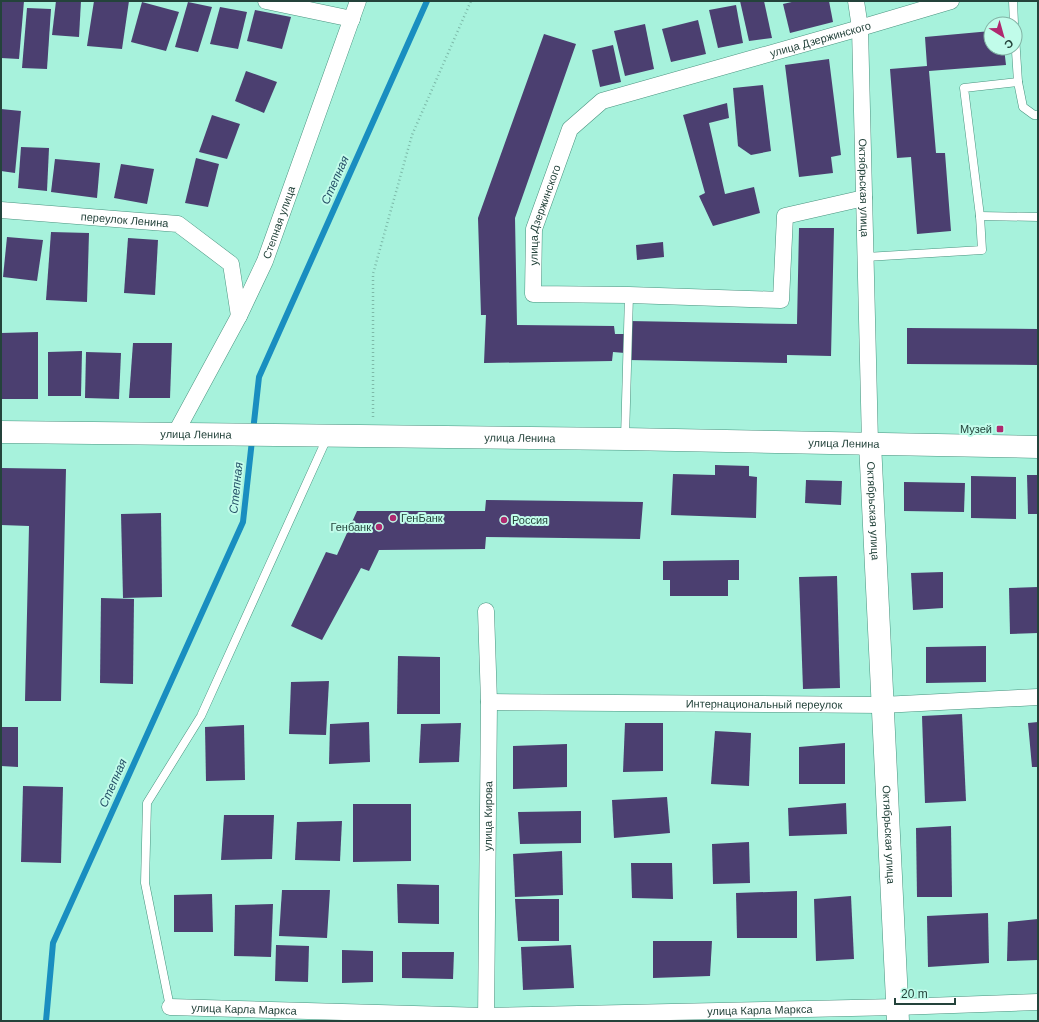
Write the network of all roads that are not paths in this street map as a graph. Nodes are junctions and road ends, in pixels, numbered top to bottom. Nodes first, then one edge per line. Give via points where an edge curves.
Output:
1 (266, 1) edge
2 (358, 1) edge
3 (856, 1) edge
4 (951, 1) edge
5 (1013, 1) edge
6 (1014, 16) edge
7 (352, 19) junction
8 (860, 28) junction
9 (1016, 56) edge
10 (1018, 82) junction
11 (1038, 115) edge
12 (864, 198) junction
13 (1, 210) edge
14 (980, 216) junction
15 (1038, 217) edge
16 (866, 257) junction
17 (629, 295) junction
18 (239, 316) junction
19 (1, 432) edge
20 (185, 434) junction
21 (328, 436) junction
22 (625, 439) junction
23 (870, 443) junction
24 (1038, 447) edge
25 (486, 612) dead end
26 (1038, 697) edge
27 (489, 702) junction
28 (882, 705) junction
29 (1038, 1002) edge
30 (170, 1007) joint
31 (897, 1014) edge
32 (212, 1015) edge
33 (485, 1018) edge

1 - 7 street
2 - 7 street, Степная улица
3 - 8 street, Октябрьская улица
4 - 8 street, улица Дзержинского
5 - 6 lane
7 - 18 street, Степная улица via 265,261
8 - 12 street, Октябрьская улица
8 - 17 street, улица Дзержинского via 602,101 570,129 534,229 533,294
9 - 10 lane
10 - 11 lane via 1023,107
10 - 14 lane via 964,88
12 - 16 street, Октябрьская улица
12 - 17 street, улица Дзержинского via 784,216 781,300
13 - 18 street, переулок Ленина via 178,224 231,264
14 - 15 lane
14 - 16 lane via 982,250
16 - 23 street, Октябрьская улица
17 - 22 lane
18 - 20 street, Степная улица
19 - 20 main road, улица Ленина
20 - 21 main road, улица Ленина
21 - 22 main road, улица Ленина
21 - 30 lane via 201,716 147,803 145,883
22 - 23 main road, улица Ленина
23 - 24 main road, улица Ленина
23 - 28 main road, Октябрьская улица
25 - 27 street, улица Кирова
26 - 28 street, Интернациональный переулок
27 - 28 street, Интернациональный переулок
27 - 33 street, улица Кирова
28 - 31 main road, Октябрьская улица
29 - 31 street, улица Карла Маркса
30 - 32 street, улица Карла Маркса
31 - 33 street, улица Карла Маркса
32 - 33 street, улица Карла Маркса

